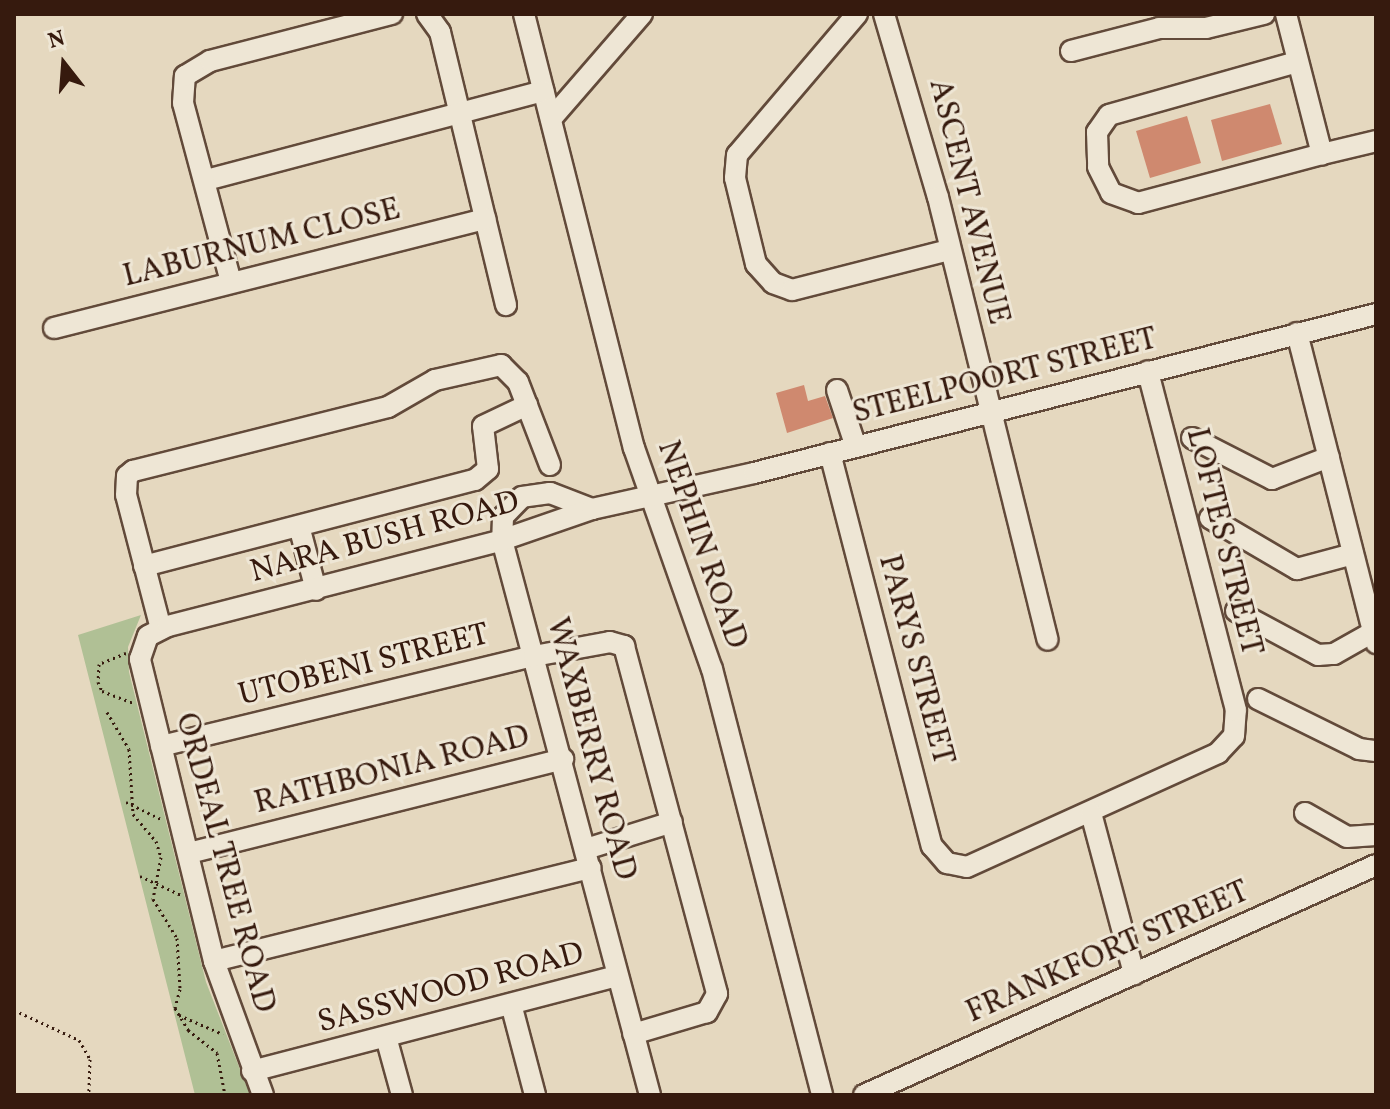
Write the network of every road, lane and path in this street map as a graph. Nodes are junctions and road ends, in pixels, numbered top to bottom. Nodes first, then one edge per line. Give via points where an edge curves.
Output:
1 (392, 14) edge
2 (427, 14) edge
3 (524, 14) edge
4 (642, 14) edge
5 (857, 14) edge
6 (884, 14) edge
7 (1264, 14) edge
8 (1286, 14) edge
9 (1071, 51) dead end
10 (1297, 62) junction
11 (543, 91) junction
12 (458, 114) junction
13 (551, 119) junction
14 (1376, 141) edge
15 (1322, 154) junction
16 (206, 180) junction
17 (485, 219) junction
18 (949, 250) junction
19 (231, 282) junction
20 (506, 305) dead end
21 (1376, 314) edge
22 (54, 328) dead end
23 (1297, 333) junction
24 (1148, 371) junction
25 (837, 390) dead end
26 (527, 405) junction
27 (990, 413) junction
28 (1192, 438) dead end
29 (856, 447) junction
30 (830, 453) junction
31 (1329, 457) junction
32 (550, 465) dead end
33 (649, 496) junction
34 (592, 509) junction
35 (1210, 518) dead end
36 (299, 526) junction
37 (502, 540) junction
38 (1353, 554) junction
39 (144, 566) junction
40 (316, 590) junction
41 (1236, 611) dead end
42 (161, 629) junction
43 (1375, 637) edge
44 (1048, 640) dead end
45 (141, 648) junction
46 (534, 656) junction
47 (1258, 699) dead end
48 (152, 710) junction
49 (107, 712) dead end
50 (161, 746) junction
51 (1376, 751) edge
52 (563, 759) junction
53 (126, 802) dead end
54 (134, 806) junction
55 (1091, 813) junction
56 (1305, 813) dead end
57 (180, 820) junction
58 (672, 822) junction
59 (1376, 835) edge
60 (189, 853) junction
61 (588, 858) junction
62 (1376, 865) edge
63 (140, 876) dead end
64 (154, 884) junction
65 (200, 899) junction
66 (214, 961) junction
67 (1134, 974) junction
68 (617, 976) junction
69 (511, 1004) junction
70 (14, 1010) edge
71 (179, 1015) junction
72 (238, 1033) junction
73 (633, 1034) junction
74 (386, 1037) junction
75 (252, 1071) junction
76 (89, 1095) edge
77 (225, 1095) edge
78 (263, 1095) edge
79 (402, 1095) edge
80 (535, 1095) edge
81 (650, 1095) edge
82 (822, 1095) edge
83 (864, 1095) edge

1 - 16 street via 198,64 183,82 183,103
2 - 12 street via 440,32
3 - 11 street, NEPHIN ROAD
4 - 13 street
5 - 18 street via 737,155 735,178 756,264 773,283 792,290
6 - 18 street, ASCENT AVENUE via 912,96
7 - 9 street via 1206,28 1159,28
8 - 10 street
10 - 15 street
10 - 15 street via 1109,115 1097,132 1098,167 1111,193 1138,203
11 - 12 street
11 - 13 street, NEPHIN ROAD
12 - 16 street
12 - 17 street
13 - 33 street, NEPHIN ROAD
14 - 15 street
16 - 19 street
17 - 19 street, LABURNUM CLOSE
17 - 20 street
18 - 27 street, ASCENT AVENUE
19 - 22 street, LABURNUM CLOSE
21 - 23 street, STEELPOORT STREET
23 - 24 street, STEELPOORT STREET
23 - 31 street
24 - 27 street, STEELPOORT STREET
24 - 55 street, LOFTES STREET via 1236,728 1218,753
25 - 29 street
26 - 32 street
26 - 36 street via 483,426 488,469 484,476
26 - 39 street via 512,371 490,366 435,380 388,407 133,471 127,476 126,495
27 - 29 street, STEELPOORT STREET
27 - 44 street, ASCENT AVENUE
28 - 31 street via 1272,479
29 - 30 street, STEELPOORT STREET
30 - 33 street, STEELPOORT STREET
30 - 55 street, PARYS STREET via 932,846 941,859 960,867
31 - 38 street
33 - 34 street, NARA BUSH ROAD
33 - 82 street, NEPHIN ROAD via 716,683
34 - 37 street, NARA BUSH ROAD
34 - 37 street via 550,493 522,497 503,517
35 - 38 street via 1297,569
36 - 39 street
36 - 40 street
37 - 40 street, NARA BUSH ROAD
37 - 46 street, WAXBERRY ROAD
38 - 43 street
39 - 42 street
40 - 42 street, NARA BUSH ROAD
41 - 43 street via 1318,655
42 - 45 street, NARA BUSH ROAD
45 - 48 street, ORDEAL TREE ROAD
45 - 48 path via 105,659 99,664 98,682 110,694
46 - 50 street, UTOBENI STREET
46 - 52 street, WAXBERRY ROAD
46 - 58 street, UTOBENI STREET via 610,642 624,646
47 - 51 street via 1359,749
48 - 50 street, ORDEAL TREE ROAD
49 - 54 path via 129,749
50 - 57 street, ORDEAL TREE ROAD
52 - 60 street, RATHBONIA ROAD
52 - 61 street, WAXBERRY ROAD
53 - 54 path
54 - 57 path via 159,818
54 - 64 path via 133,814 156,841 161,857
55 - 67 street
56 - 59 street via 1347,837
57 - 60 street, ORDEAL TREE ROAD
58 - 61 street
58 - 73 street via 717,1001 707,1012
60 - 65 street, ORDEAL TREE ROAD
61 - 66 street
61 - 68 street, WAXBERRY ROAD
62 - 67 street, FRANKFORT STREET
63 - 64 path
64 - 65 path
64 - 71 path via 155,907 177,938
65 - 66 street, ORDEAL TREE ROAD
66 - 72 street, ORDEAL TREE ROAD
67 - 83 street, FRANKFORT STREET
68 - 69 street, SASSWOOD ROAD
68 - 73 street, WAXBERRY ROAD
69 - 74 street, SASSWOOD ROAD
69 - 80 street
70 - 76 path via 79,1040 90,1059
71 - 72 path via 205,1029
71 - 77 path via 217,1053
72 - 75 street, ORDEAL TREE ROAD
73 - 81 street, WAXBERRY ROAD
74 - 75 street, SASSWOOD ROAD
74 - 79 street
75 - 78 street, ORDEAL TREE ROAD

